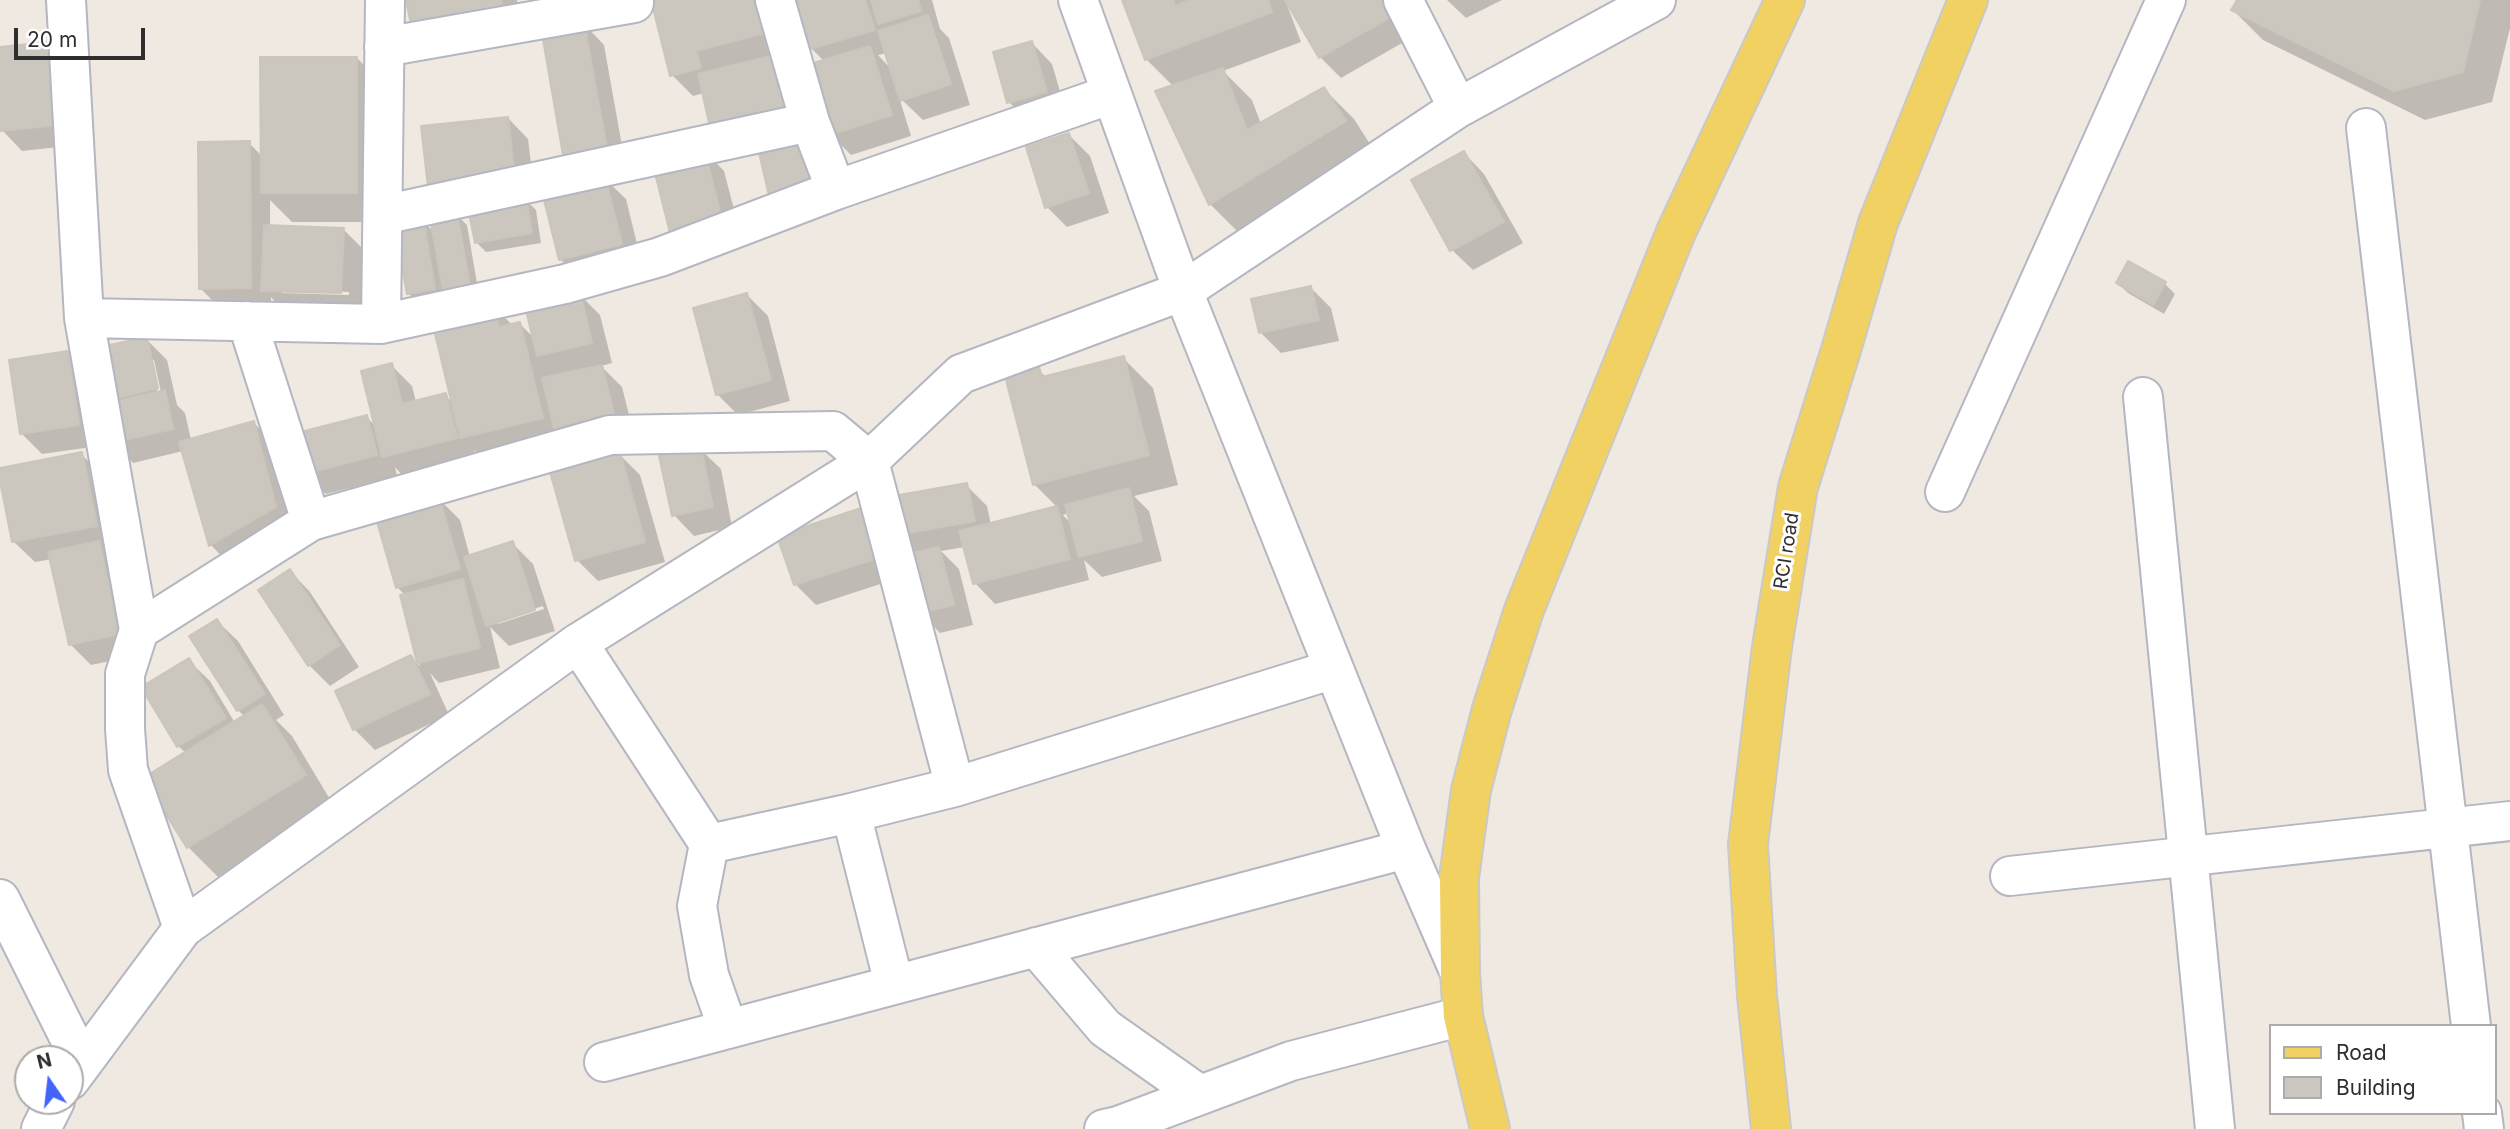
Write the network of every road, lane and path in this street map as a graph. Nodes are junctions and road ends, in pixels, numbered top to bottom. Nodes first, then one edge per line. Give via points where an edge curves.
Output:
1 (66, 0) edge
2 (384, 0) edge
3 (775, 0) edge
4 (1078, 0) edge
5 (1403, 0) edge
6 (1785, 0) edge
7 (1968, 0) edge
8 (2166, 0) edge
9 (1653, 1) edge
10 (634, 3) dead end
11 (384, 47) junction
12 (1112, 94) junction
13 (1458, 108) junction
14 (810, 122) junction
15 (2366, 128) dead end
16 (836, 190) junction
17 (383, 215) junction
18 (1183, 291) junction
19 (85, 318) junction
20 (247, 321) junction
21 (381, 324) junction
22 (2143, 397) dead end
23 (869, 461) junction
24 (1945, 492) dead end
25 (311, 521) junction
26 (139, 630) junction
27 (578, 643) junction
28 (1334, 668) junction
29 (955, 787) junction
30 (850, 813) junction
31 (2510, 821) edge
32 (2448, 828) junction
33 (709, 844) junction
34 (1406, 849) junction
35 (2188, 858) junction
36 (2010, 876) dead end
37 (0, 899) edge
38 (183, 928) junction
39 (1036, 947) junction
40 (18, 961) edge
41 (1460, 973) junction
42 (894, 984) junction
43 (1463, 1016) junction
44 (2471, 1024) edge
45 (728, 1028) junction
46 (62, 1045) edge
47 (84, 1060) edge
48 (604, 1062) dead end
49 (1200, 1095) junction
50 (1164, 1119) edge
51 (1104, 1129) edge
52 (1490, 1129) edge
53 (1771, 1129) edge
54 (2214, 1129) edge

1 - 19 street
2 - 11 street
3 - 14 street
4 - 12 street
5 - 13 street
6 - 41 main road via 1676,232 1524,610 1471,790 1459,878
7 - 53 main road, RCI road via 1878,223 1798,487 1772,647 1748,844
8 - 24 street
9 - 13 street
10 - 11 street
11 - 17 street
12 - 16 street
12 - 18 street
13 - 18 street
14 - 16 street
14 - 17 street
15 - 32 street
16 - 21 street via 660,257 565,284
17 - 21 street
18 - 23 street via 961,374
18 - 28 street
19 - 20 street
19 - 26 street
20 - 21 street
20 - 25 street
22 - 35 street
23 - 25 street via 833,431 610,435
23 - 27 street
23 - 29 street
25 - 26 street
26 - 38 street via 125,674 128,770
27 - 33 street
27 - 38 street
28 - 29 street
28 - 34 street
29 - 30 street
30 - 33 street
30 - 42 street
31 - 32 street
32 - 35 street
32 - 44 street
33 - 45 street via 696,906 709,975
34 - 39 street
34 - 41 street
35 - 36 street
35 - 54 street
37 - 40 street
38 - 47 street
39 - 42 street
39 - 49 street via 1105,1028
40 - 46 street
41 - 43 main road
42 - 45 street
43 - 49 street via 1291,1061
43 - 52 main road
45 - 48 street
49 - 50 street
50 - 51 street

